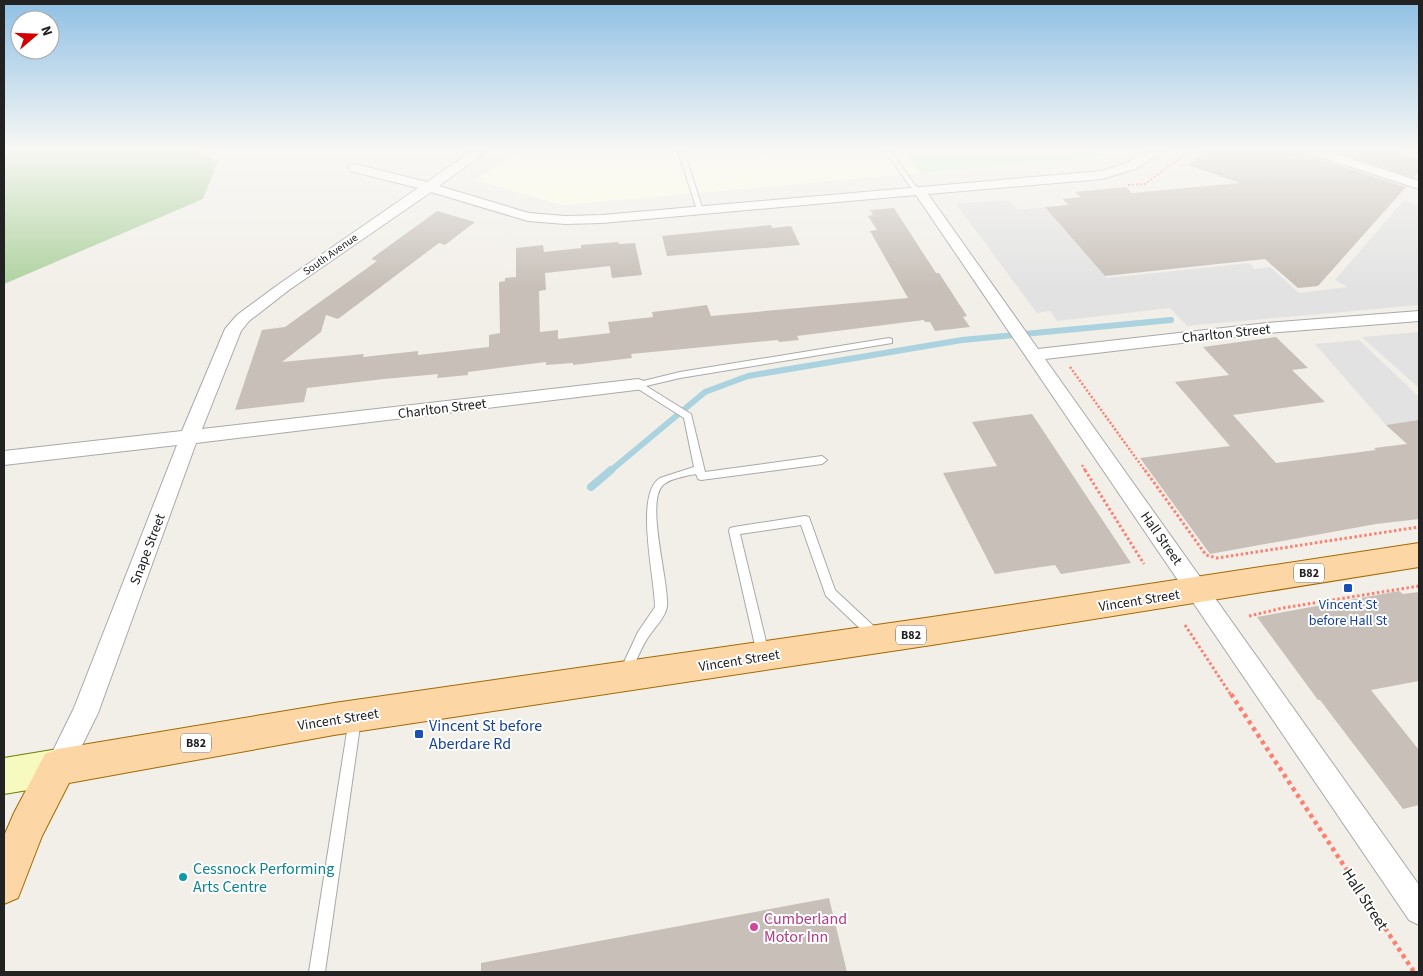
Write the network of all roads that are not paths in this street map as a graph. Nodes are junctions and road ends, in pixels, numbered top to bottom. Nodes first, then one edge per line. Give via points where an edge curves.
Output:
1 (415, 197) edge
2 (461, 197) edge
3 (696, 197) edge
4 (864, 197) edge
5 (923, 197) edge
6 (700, 210) junction
7 (1419, 316) edge
8 (234, 329) joint
9 (889, 340) dead end
10 (1024, 342) junction
11 (638, 385) junction
12 (189, 437) junction
13 (4, 458) edge
14 (822, 460) dead end
15 (699, 469) junction
16 (1419, 555) edge
17 (1198, 590) junction
18 (880, 639) junction
19 (763, 657) junction
20 (623, 678) junction
21 (356, 716) junction
22 (58, 767) junction
23 (4, 776) edge
24 (4, 884) edge
25 (1419, 910) edge
26 (317, 972) edge

1 - 8 street, South Avenue via 284,286
2 - 6 street via 528,217 565,220
3 - 6 lane
4 - 6 street
5 - 10 street, Hall Street
7 - 10 street, Charlton Street via 1267,328 1057,353
8 - 12 street, Snape Street
9 - 11 lane
10 - 17 street, Hall Street
11 - 12 street, Charlton Street
11 - 15 lane via 681,411 690,421
12 - 13 street, Charlton Street
12 - 22 street, Snape Street via 85,713
14 - 15 lane via 701,476
15 - 20 lane via 671,477 655,488 653,546 661,608 642,636
16 - 17 main road, Vincent Street / B82
17 - 18 main road, Vincent Street / B82
17 - 25 street, Hall Street
18 - 19 main road, Vincent Street / B82
18 - 19 lane via 830,593 805,520 734,531
19 - 20 main road, Vincent Street / B82
20 - 21 main road, Vincent Street / B82
21 - 22 main road, Vincent Street / B82
21 - 26 lane
22 - 23 street
22 - 24 main road via 27,826

